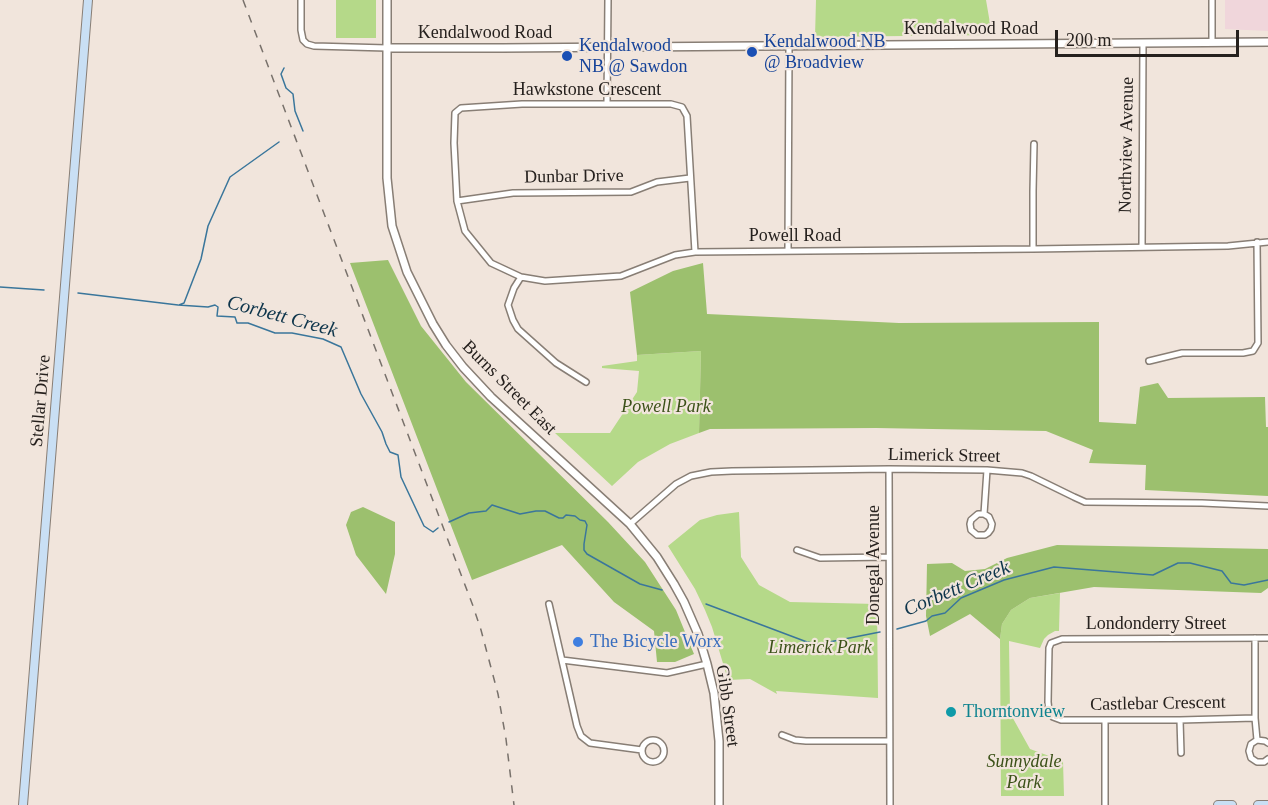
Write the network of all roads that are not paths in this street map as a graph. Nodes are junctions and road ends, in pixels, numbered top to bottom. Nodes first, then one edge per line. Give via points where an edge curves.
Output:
1 (88, 0) edge
2 (301, 0) edge
3 (387, 0) edge
4 (608, 0) edge
5 (1212, 0) edge
6 (1212, 42) junction
7 (1268, 42) edge
8 (1143, 43) junction
9 (789, 46) junction
10 (608, 47) junction
11 (387, 48) junction
12 (607, 104) junction
13 (455, 112) joint
14 (1034, 144) dead end
15 (690, 178) junction
16 (457, 201) junction
17 (1257, 242) junction
18 (1268, 242) edge
19 (1142, 247) junction
20 (1033, 249) junction
21 (788, 251) junction
22 (695, 252) junction
23 (521, 277) junction
24 (1149, 361) dead end
25 (586, 382) dead end
26 (889, 470) junction
27 (987, 470) junction
28 (1268, 506) edge
29 (984, 513) junction
30 (630, 524) junction
31 (797, 550) dead end
32 (889, 558) junction
33 (549, 604) dead end
34 (1255, 638) junction
35 (1268, 638) edge
36 (1049, 648) joint
37 (562, 660) junction
38 (707, 664) junction
39 (1255, 718) junction
40 (1105, 720) junction
41 (1180, 720) junction
42 (782, 735) dead end
43 (1257, 740) junction
44 (889, 741) junction
45 (1268, 743) edge
46 (642, 750) junction
47 (1181, 753) dead end
48 (1268, 759) edge
49 (23, 805) edge
50 (719, 805) edge
51 (890, 805) edge
52 (1105, 805) edge
53 (1218, 805) edge
54 (1232, 805) edge
55 (1258, 805) edge
56 (1268, 805) edge

1 - 49 main road, Stellar Drive
2 - 11 street via 301,30 307,44
3 - 11 street, Burns Street East
4 - 10 street
5 - 6 street
6 - 7 street, Kendalwood Road
6 - 8 street, Kendalwood Road
8 - 9 street, Kendalwood Road
8 - 19 street, Northview Avenue
9 - 10 street, Kendalwood Road
9 - 21 street
10 - 11 street, Kendalwood Road
10 - 12 street
11 - 30 street, Burns Street East via 387,178 392,226 407,272 433,324 480,386
12 - 13 street, Hawkstone Crescent via 522,104 461,108
12 - 15 street, Hawkstone Crescent via 682,107 687,116
13 - 16 street, Powell Road
14 - 20 street
15 - 16 street, Dunbar Drive via 657,182 631,192 513,193
15 - 22 street, Hawkstone Crescent
16 - 23 street, Powell Road via 465,231 491,263
17 - 18 street, Powell Road
17 - 19 street, Powell Road
17 - 24 street via 1258,344 1253,351 1182,353
19 - 20 street, Powell Road
20 - 21 street, Powell Road
21 - 22 street, Powell Road
22 - 23 street, Powell Road via 675,255 621,276 545,281
23 - 25 street via 508,305 518,329 556,363
26 - 27 street, Limerick Street
26 - 30 street, Limerick Street via 732,471 691,476
26 - 32 street, Donegal Avenue
27 - 28 street, Limerick Street via 1022,473 1085,502
27 - 29 street
29 - 29 street via 974,516 970,524 977,535 985,535 991,529 991,520
30 - 38 street, Gibb Street via 679,593
31 - 32 street via 820,558
32 - 44 street, Donegal Avenue
33 - 37 street
34 - 35 street, Londonderry Street
34 - 36 street, Londonderry Street via 1062,639
34 - 39 street
36 - 40 street, Castlebar Crescent via 1049,711 1053,717
37 - 38 street via 668,674
37 - 46 street via 581,736 590,743
38 - 50 street, Gibb Street via 718,725
39 - 41 street, Castlebar Crescent
39 - 43 street
40 - 41 street, Castlebar Crescent
40 - 52 street
41 - 47 street
42 - 44 street via 806,741
43 - 45 street
43 - 48 street via 1249,747 1251,758 1261,763
44 - 51 street, Donegal Avenue
46 - 46 street via 648,741 655,740 664,751 662,758 652,762 643,756
53 - 54 main road
55 - 56 main road

